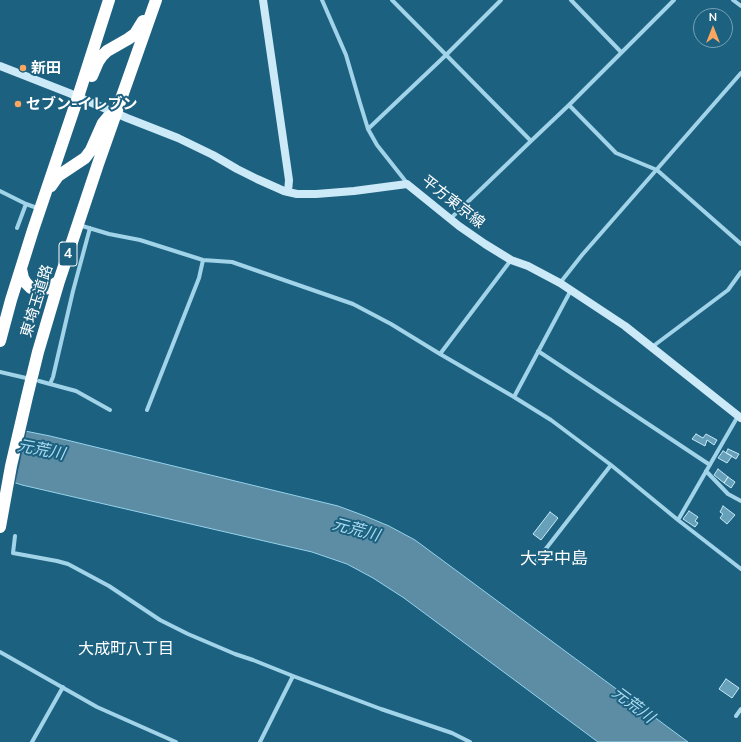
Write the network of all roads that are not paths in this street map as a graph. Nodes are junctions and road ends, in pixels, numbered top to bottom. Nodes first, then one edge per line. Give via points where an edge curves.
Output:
1 (109, 0) edge
2 (155, 0) edge
3 (263, 0) edge
4 (322, 0) edge
5 (392, 0) edge
6 (501, 0) edge
7 (571, 0) edge
8 (674, 0) edge
9 (733, 0) edge
10 (741, 6) edge
11 (621, 52) junction
12 (446, 55) junction
13 (0, 66) edge
14 (741, 73) edge
15 (78, 96) junction
16 (568, 105) junction
17 (116, 113) junction
18 (368, 129) junction
19 (531, 141) junction
20 (657, 170) junction
21 (407, 184) junction
22 (0, 191) edge
23 (288, 192) junction
24 (44, 198) junction
25 (26, 204) junction
26 (40, 209) junction
27 (450, 219) junction
28 (77, 224) junction
29 (17, 228) dead end
30 (90, 228) junction
31 (741, 244) edge
32 (203, 260) junction
33 (511, 260) junction
34 (21, 269) junction
35 (741, 272) edge
36 (59, 282) junction
37 (560, 283) junction
38 (571, 290) junction
39 (0, 340) edge
40 (652, 347) junction
41 (538, 351) junction
42 (440, 354) junction
43 (0, 372) edge
44 (26, 378) dead end
45 (39, 381) dead end
46 (50, 384) junction
47 (514, 397) junction
48 (110, 410) dead end
49 (147, 410) dead end
50 (740, 417) edge
51 (611, 465) junction
52 (710, 465) junction
53 (706, 471) junction
54 (741, 501) edge
55 (678, 520) junction
56 (0, 527) edge
57 (15, 536) dead end
58 (534, 564) dead end
59 (741, 569) edge
60 (0, 652) edge
61 (293, 676) junction
62 (63, 687) junction
63 (741, 709) edge
64 (736, 716) dead end
65 (32, 742) edge
66 (176, 742) edge
67 (260, 742) edge
68 (470, 742) edge

1 - 15 highway, 東埼玉道路 / 4
2 - 15 highway, 4 via 135,34 107,50 102,56 90,82
2 - 17 highway, 東埼玉道路 / 4
3 - 23 main road via 289,180
4 - 18 street via 346,55
5 - 12 street
6 - 12 street
7 - 11 street
8 - 11 street
9 - 10 street
11 - 16 street
12 - 18 street
12 - 19 street
13 - 15 main road, 平方東京線
14 - 20 street
15 - 17 main road, 平方東京線
15 - 24 highway, 東埼玉道路 / 4
16 - 19 street
16 - 20 street via 616,154
17 - 23 main road, 平方東京線 via 178,138
17 - 24 highway, 4 via 103,123 85,158 58,176
17 - 28 highway, 東埼玉道路 / 4
18 - 21 street
19 - 27 street
20 - 31 street
20 - 37 street
21 - 23 main road, 平方東京線 via 316,194
21 - 27 main road, 平方東京線
22 - 25 street
24 - 26 highway, 東埼玉道路 / 4
25 - 26 street
25 - 29 street
26 - 34 highway, 東埼玉道路 / 4
27 - 33 main road, 平方東京線
28 - 30 street
28 - 36 highway, 東埼玉道路 / 4
30 - 32 street via 140,240
30 - 46 street via 72,290
32 - 42 street via 232,262 353,304
32 - 49 street via 199,278
33 - 37 main road, 平方東京線
33 - 42 street
34 - 36 highway, 4 via 23,278 31,288 45,289
34 - 39 highway, 東埼玉道路 / 4
35 - 40 street via 728,290
36 - 56 highway, 東埼玉道路 / 4 via 27,397
37 - 38 main road, 平方東京線
38 - 40 main road, 平方東京線
38 - 41 street
40 - 50 main road, 平方東京線
41 - 47 street
41 - 52 street
42 - 47 street
43 - 44 street
45 - 46 street
46 - 48 street via 76,391
47 - 51 street via 551,420
50 - 52 street
51 - 55 street
51 - 58 street
52 - 53 street
53 - 54 street via 728,494
53 - 55 street
55 - 59 street
57 - 61 street via 13,553 68,564 109,586 160,620 188,634
60 - 62 street
61 - 67 street
61 - 68 street via 452,733
62 - 65 street
62 - 66 street via 97,707
63 - 64 street

